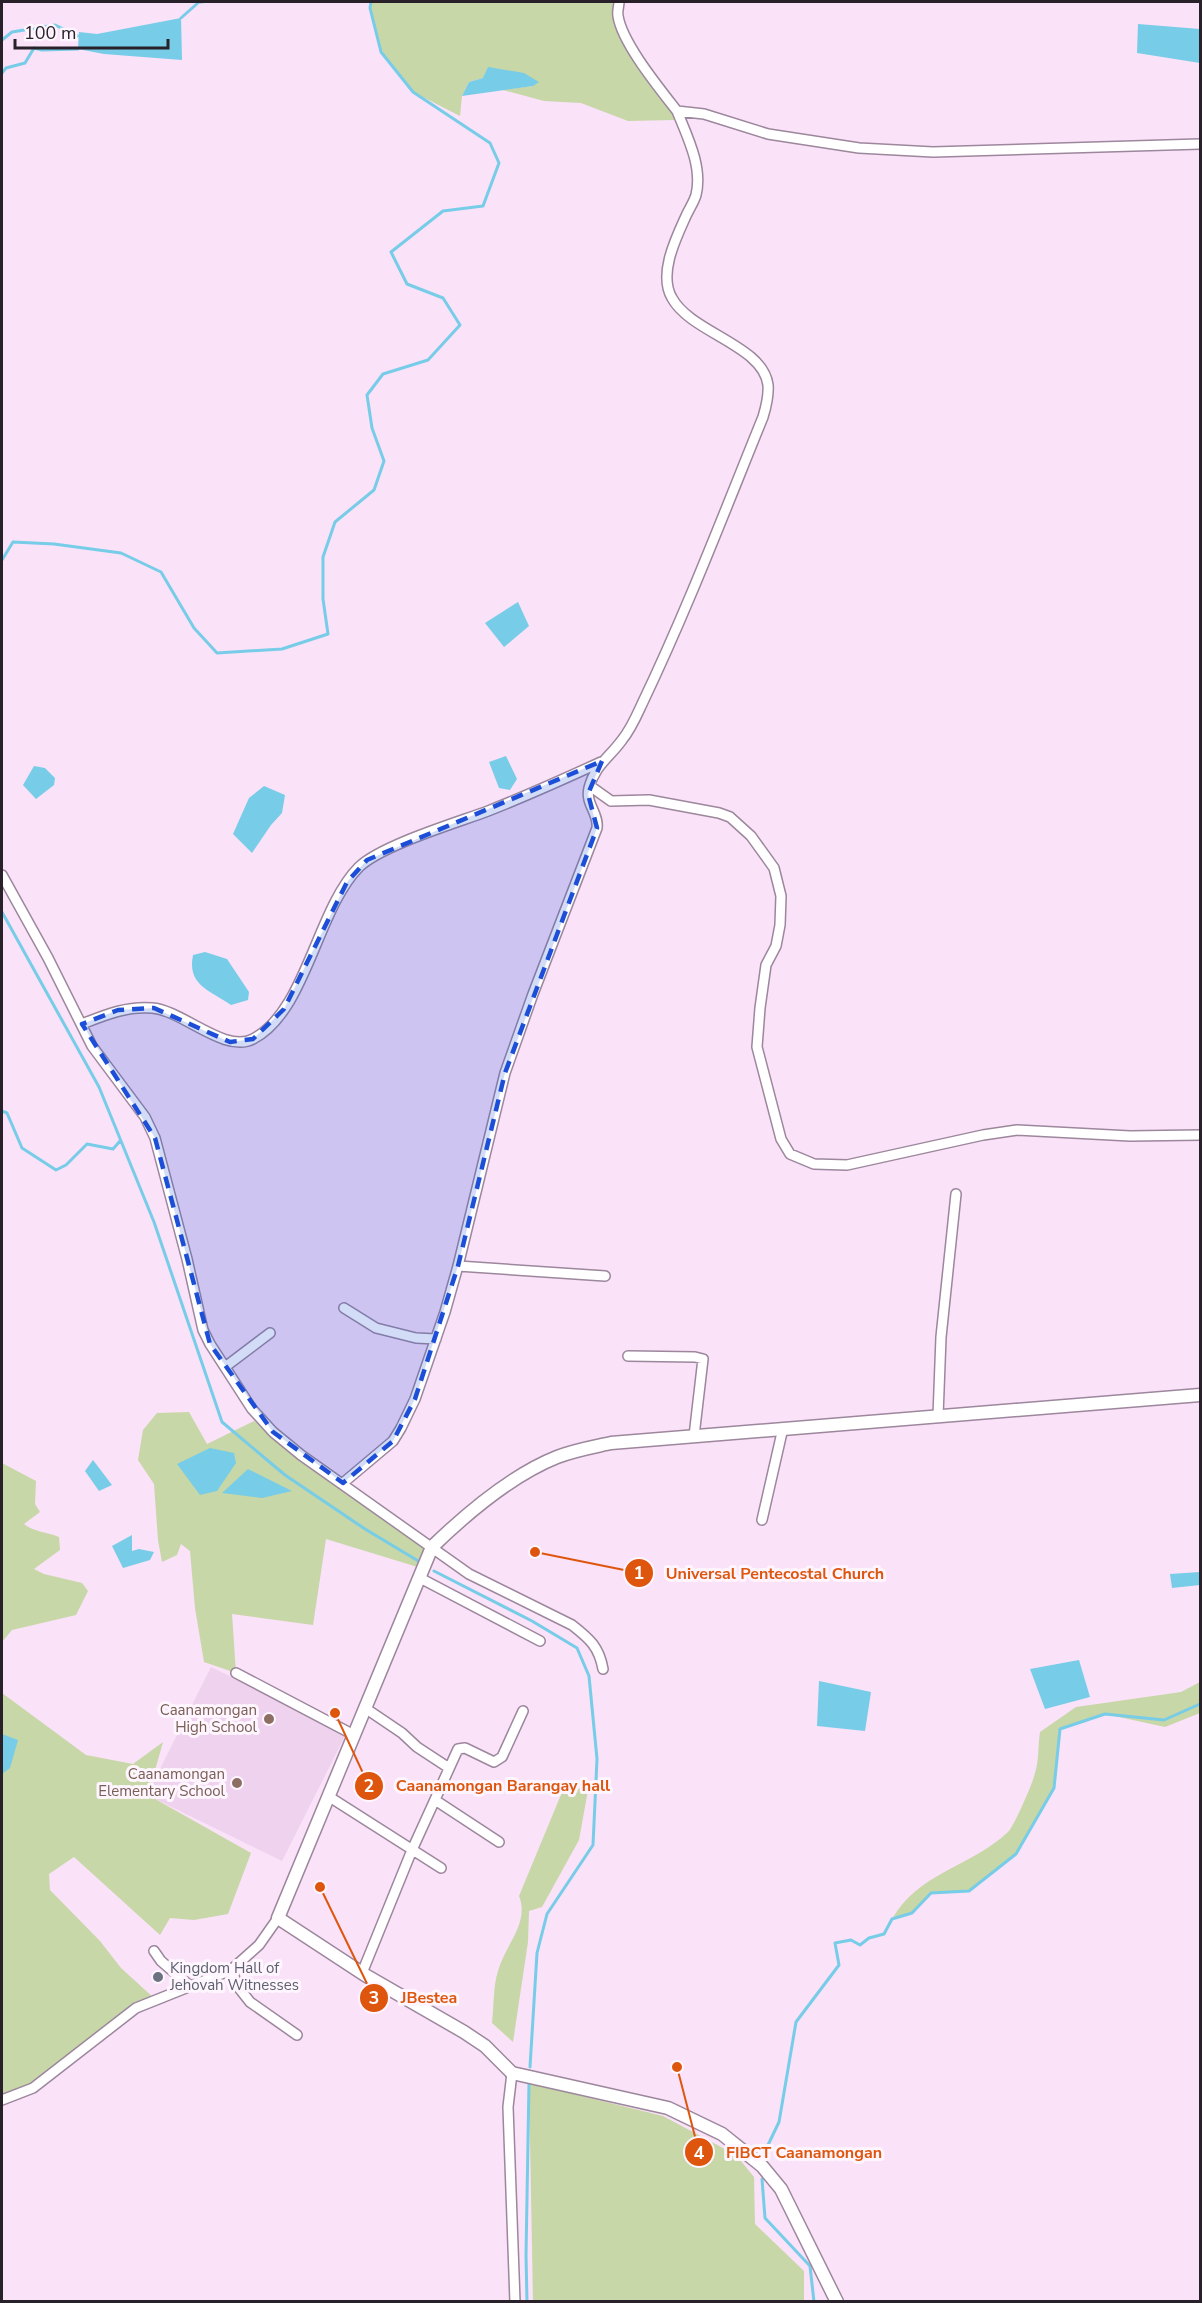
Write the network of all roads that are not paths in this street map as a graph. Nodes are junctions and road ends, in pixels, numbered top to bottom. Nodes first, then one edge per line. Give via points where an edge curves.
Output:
1 (619, 2) edge
2 (677, 111) junction
3 (1200, 144) edge
4 (602, 761) junction
5 (590, 786) junction
6 (2, 875) edge
7 (81, 1024) junction
8 (1200, 1135) edge
9 (956, 1194) dead end
10 (458, 1266) junction
11 (605, 1276) dead end
12 (344, 1308) dead end
13 (270, 1333) dead end
14 (436, 1339) junction
15 (628, 1356) dead end
16 (225, 1367) junction
17 (1200, 1395) edge
18 (938, 1416) junction
19 (783, 1428) junction
20 (694, 1436) junction
21 (343, 1483) junction
22 (762, 1520) dead end
23 (432, 1547) junction
24 (420, 1578) junction
25 (540, 1641) dead end
26 (603, 1669) dead end
27 (236, 1673) dead end
28 (365, 1708) junction
29 (523, 1711) dead end
30 (354, 1735) junction
31 (449, 1768) junction
32 (328, 1797) junction
33 (435, 1800) junction
34 (499, 1842) dead end
35 (412, 1850) junction
36 (441, 1868) dead end
37 (278, 1918) junction
38 (154, 1951) dead end
39 (231, 1970) junction
40 (362, 1973) junction
41 (190, 1986) junction
42 (297, 2035) dead end
43 (512, 2073) junction
44 (2, 2100) edge
45 (515, 2301) edge
46 (837, 2301) edge

1 - 2 street via 623,32
2 - 3 street via 704,114 768,134 922,152
2 - 4 street via 697,170 696,195 670,259 667,285 672,299 698,324 762,368 768,384 767,400 673,640 632,726
4 - 5 street
4 - 7 street via 367,860 347,882 284,1009 269,1029 253,1039 230,1042 154,1008 118,1010
5 - 8 street via 612,801 649,800 730,817 751,836 774,868 781,896 780,925 765,972 757,1047 781,1139 790,1154 814,1164 848,1165 1017,1130
5 - 10 street via 588,798 597,828 505,1073
6 - 7 street
7 - 16 street via 106,1066 145,1117 155,1138 203,1330
9 - 18 street via 941,1337
10 - 11 street
10 - 14 street
12 - 14 street via 376,1328
13 - 16 street
14 - 21 street via 402,1428 381,1453
15 - 20 street via 703,1359
16 - 21 street via 252,1409 273,1432
17 - 18 street
18 - 19 street
19 - 20 street
19 - 22 street
20 - 23 street via 611,1443 556,1458 473,1510
21 - 23 street
23 - 24 street
23 - 26 street via 469,1574 580,1631 600,1653
24 - 25 street
24 - 28 street
27 - 30 street
28 - 30 street
28 - 31 street
29 - 31 street via 502,1757 494,1762 461,1747
30 - 32 street
31 - 33 street
32 - 35 street
32 - 37 street
33 - 34 street
33 - 35 street
35 - 36 street
35 - 40 street
37 - 39 street via 259,1946
37 - 40 street
38 - 41 street
39 - 41 street
39 - 42 street via 250,2002
40 - 43 street via 464,2032
41 - 44 street via 136,2008 37,2085
43 - 45 street via 508,2107
43 - 46 street via 668,2108 741,2147 781,2189

